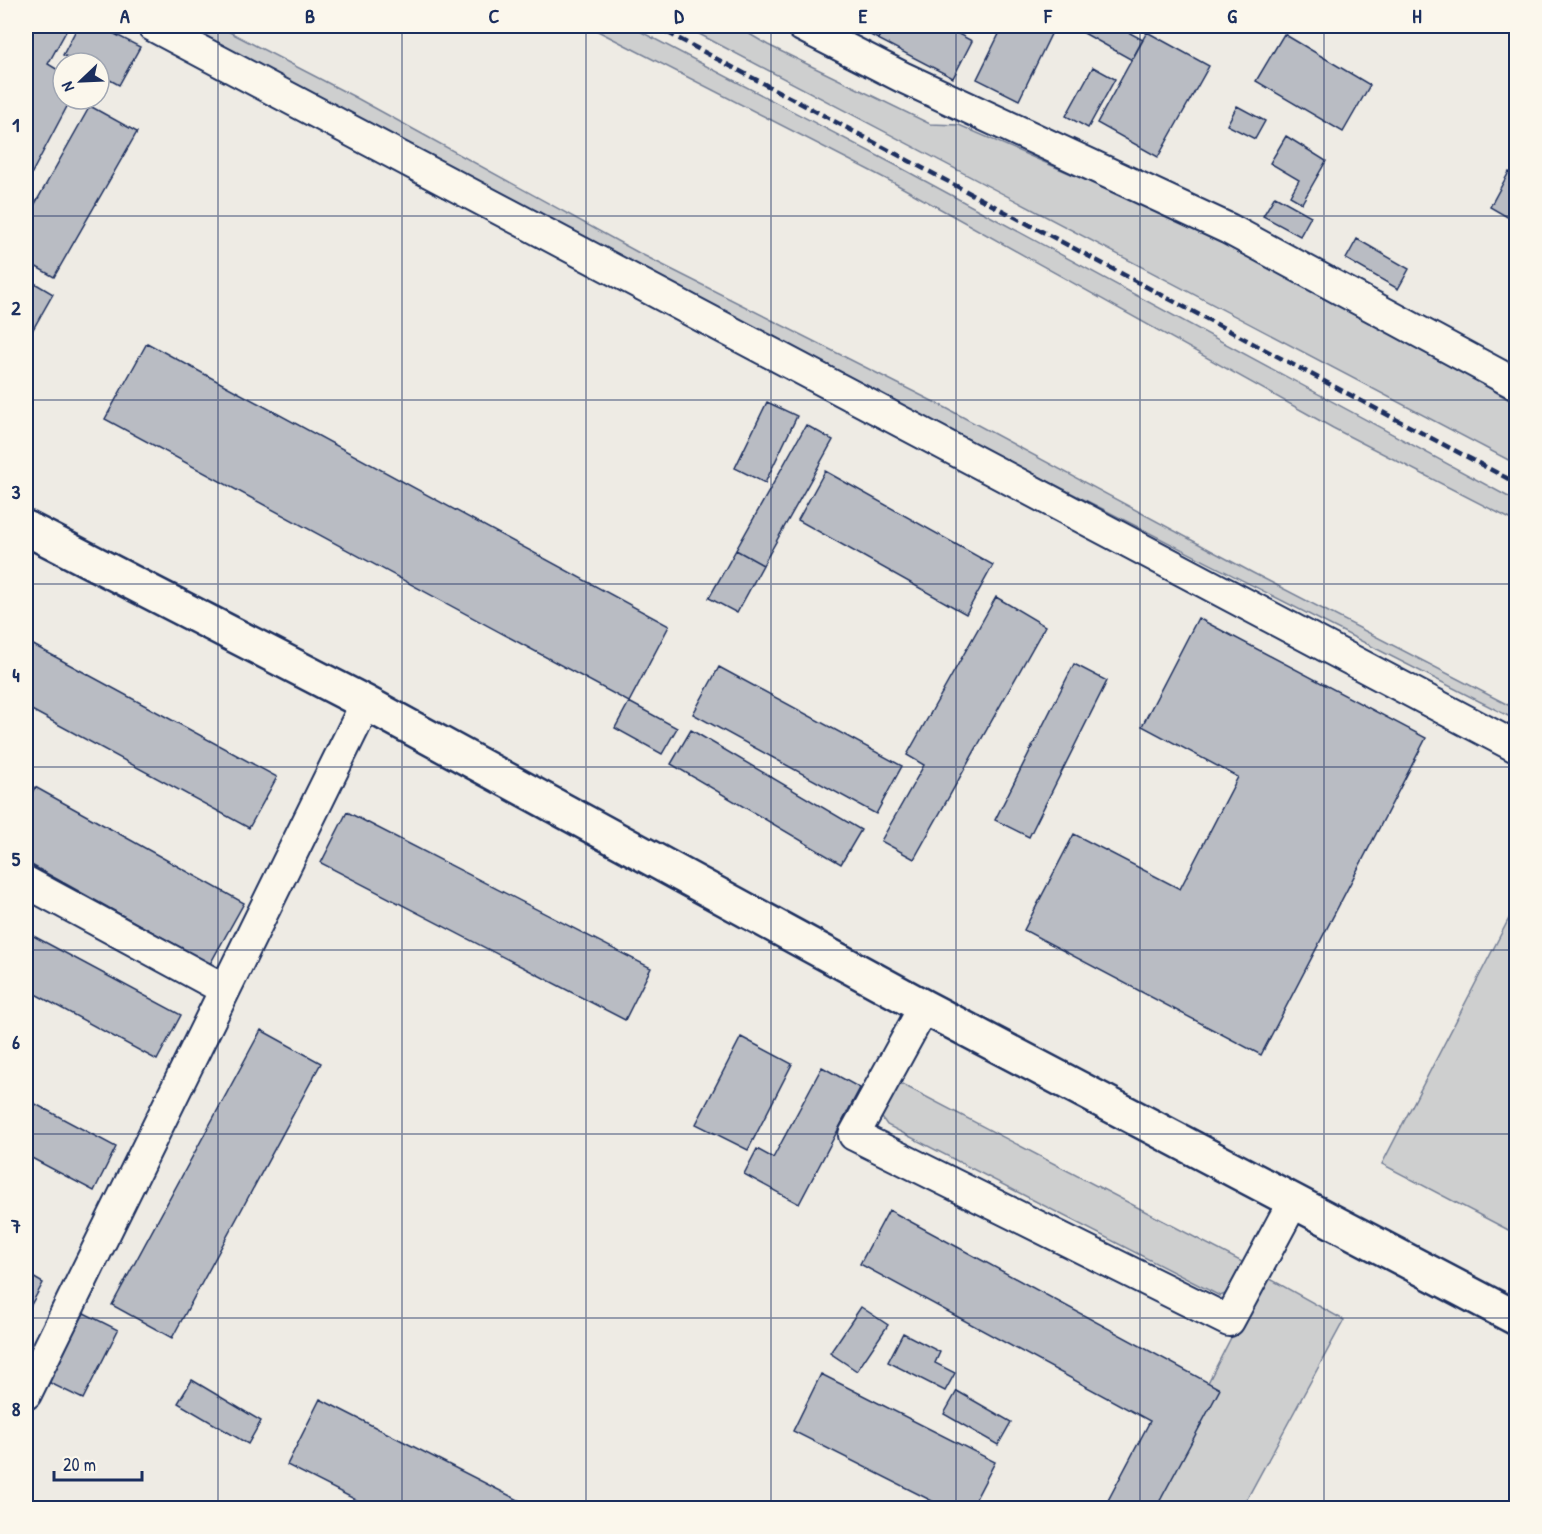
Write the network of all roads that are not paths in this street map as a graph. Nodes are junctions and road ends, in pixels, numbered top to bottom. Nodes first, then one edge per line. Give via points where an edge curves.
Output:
1 (153, 26) edge
2 (802, 26) edge
3 (1516, 384) edge
4 (26, 528) edge
5 (366, 703) junction
6 (1516, 747) edge
7 (26, 882) edge
8 (224, 989) junction
9 (924, 1007) junction
10 (1293, 1202) junction
11 (1516, 1318) edge
12 (26, 1394) edge

1 - 6 street
2 - 3 street via 902,77 1229,229
4 - 5 main road
5 - 8 street
5 - 9 main road
7 - 8 street
8 - 12 street
9 - 10 main road
9 - 10 street via 854,1135 1229,1321
10 - 11 main road

